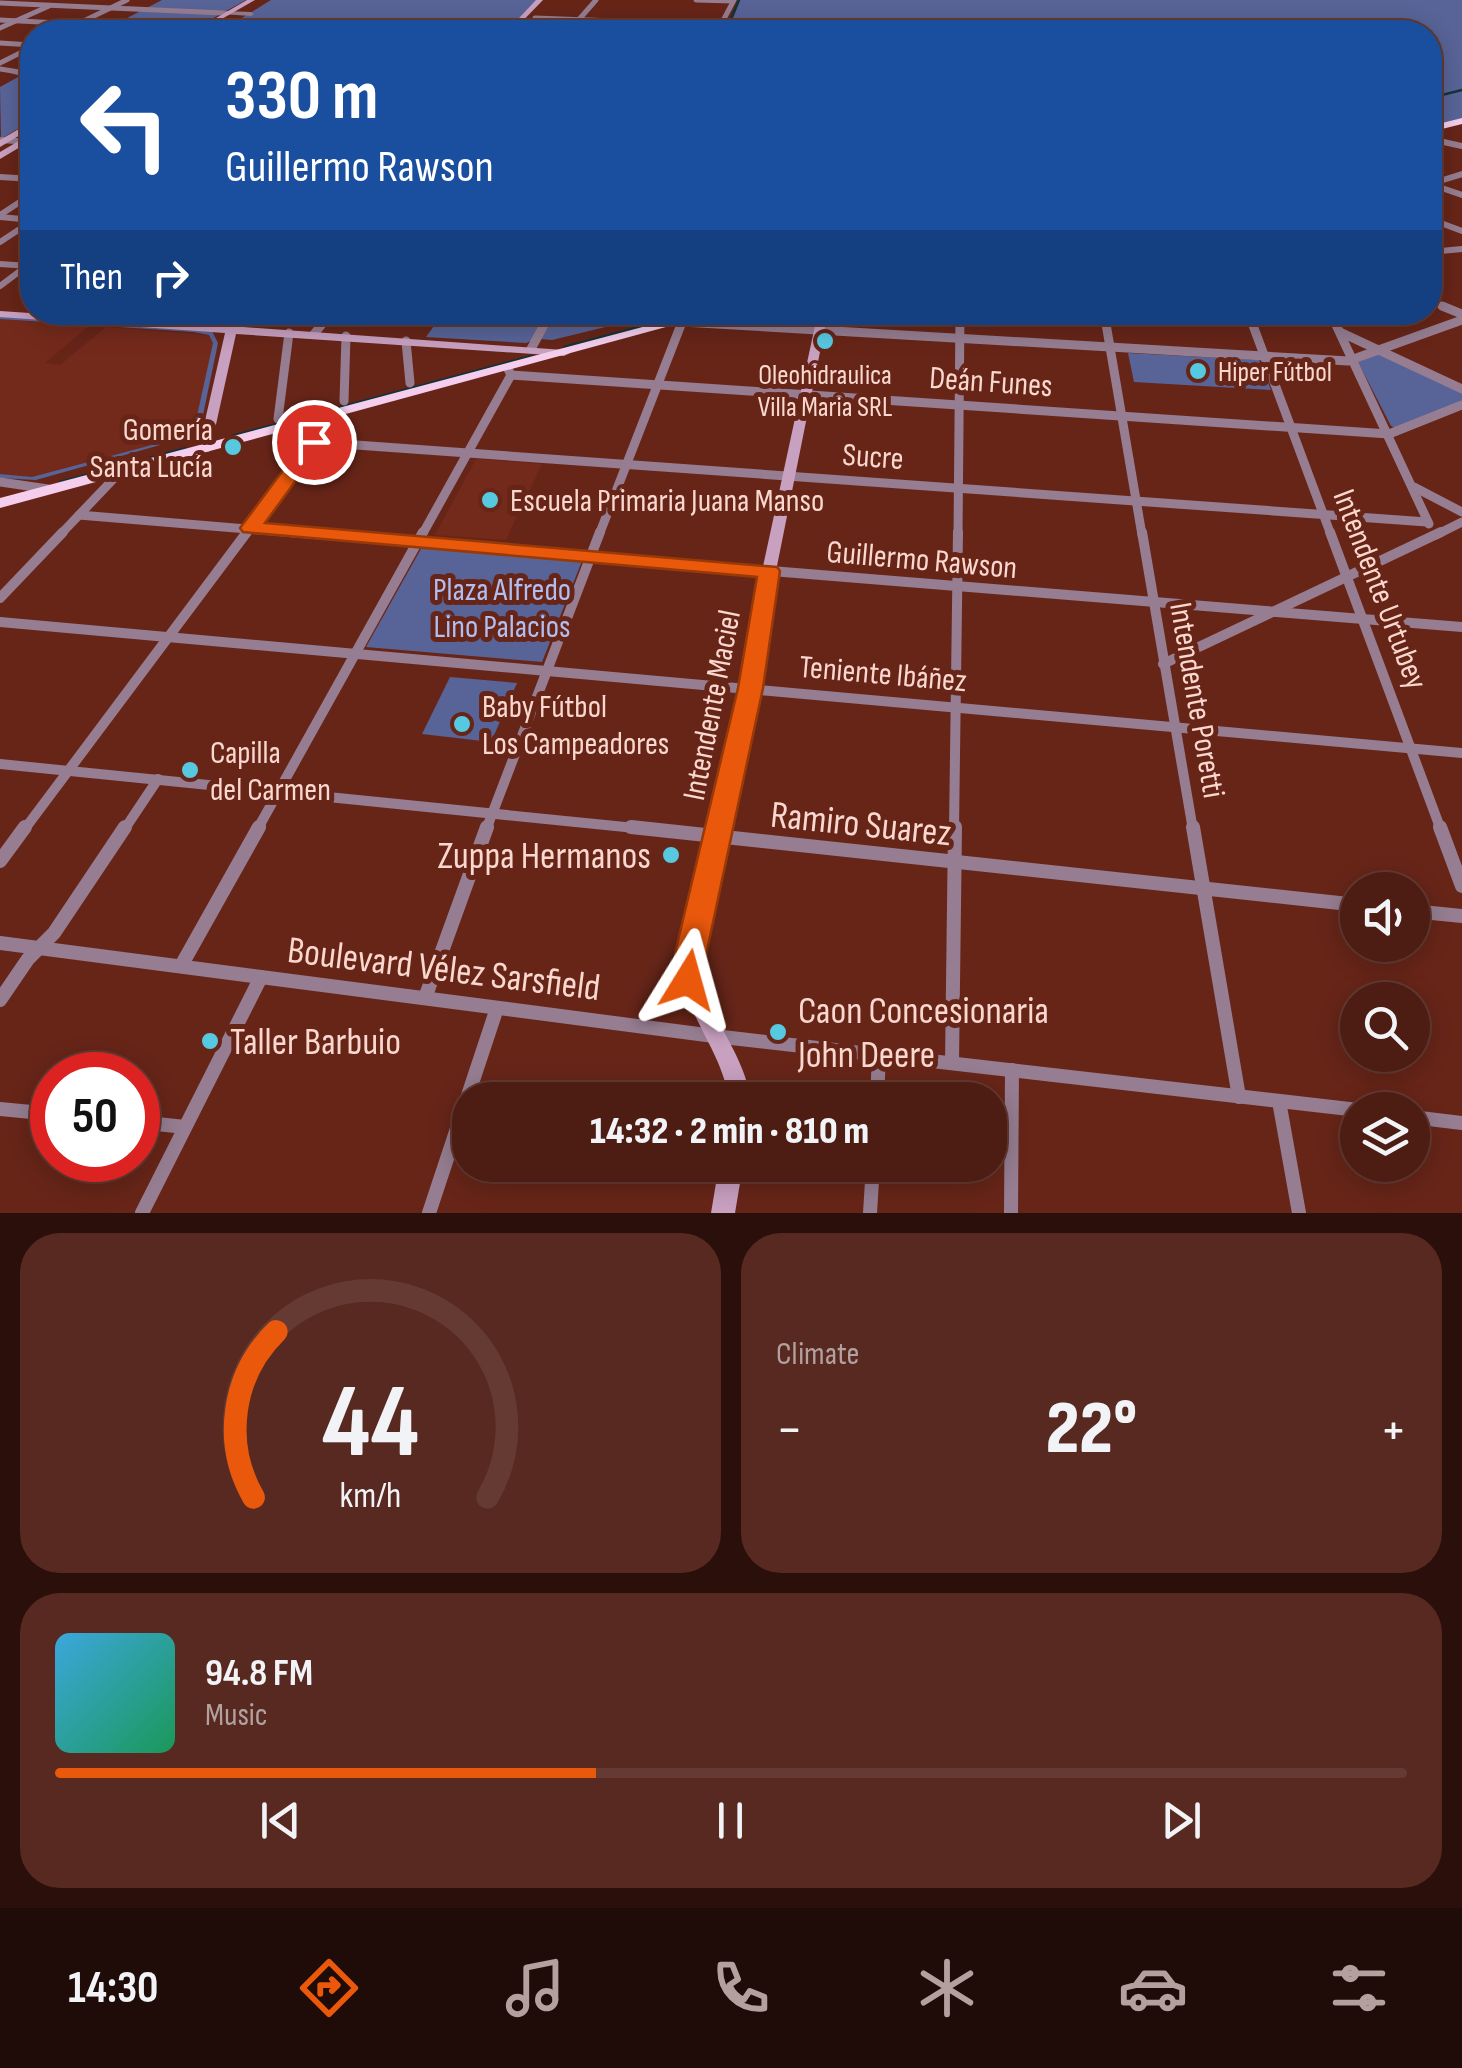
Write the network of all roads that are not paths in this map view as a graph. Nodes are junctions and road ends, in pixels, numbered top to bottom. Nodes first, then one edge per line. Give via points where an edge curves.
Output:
1 (62, 0) edge
2 (127, 0) edge
3 (252, 0) edge
4 (267, 0) edge
5 (540, 0) edge
6 (552, 0) edge
7 (596, 0) edge
8 (696, 0) edge
9 (734, 1) edge
10 (2, 2) edge
11 (51, 5) junction
12 (112, 8) junction
13 (226, 13) junction
14 (247, 14) junction
15 (535, 18) joint
16 (87, 20) edge
17 (215, 20) edge
18 (236, 20) edge
19 (521, 20) edge
20 (579, 20) joint
21 (14, 22) junction
22 (20, 22) edge
23 (0, 23) edge
24 (184, 325) edge
25 (228, 325) edge
26 (243, 325) edge
27 (321, 325) edge
28 (545, 325) edge
29 (643, 325) edge
30 (654, 325) edge
31 (676, 325) edge
32 (766, 325) edge
33 (821, 325) edge
34 (960, 325) edge
35 (1106, 325) edge
36 (1253, 325) edge
37 (1336, 325) edge
38 (1442, 325) edge
39 (232, 329) junction
40 (820, 330) junction
41 (1339, 331) junction
42 (288, 332) junction
43 (314, 334) junction
44 (346, 336) junction
45 (959, 338) junction
46 (406, 340) junction
47 (1110, 347) junction
48 (534, 349) junction
49 (1379, 350) junction
50 (564, 354) junction
51 (1264, 356) junction
52 (1353, 360) junction
53 (509, 372) junction
54 (410, 384) junction
55 (657, 386) junction
56 (1462, 389) edge
57 (806, 396) junction
58 (344, 401) junction
59 (1462, 405) edge
60 (957, 406) junction
61 (335, 414) junction
62 (1122, 417) junction
63 (278, 419) junction
64 (1290, 428) junction
65 (1389, 434) junction
66 (314, 442) junction
67 (208, 443) junction
68 (466, 453) junction
69 (628, 464) junction
70 (122, 470) junction
71 (790, 476) junction
72 (0, 482) edge
73 (24, 486) junction
74 (1414, 487) junction
75 (53, 488) junction
76 (958, 488) junction
77 (0, 492) edge
78 (1137, 500) junction
79 (0, 502) edge
80 (1462, 512) edge
81 (1322, 514) junction
82 (79, 515) junction
83 (1427, 522) junction
84 (1462, 522) edge
85 (250, 528) junction
86 (1435, 534) junction
87 (415, 542) junction
88 (592, 558) junction
89 (769, 571) junction
90 (1345, 576) junction
91 (957, 586) junction
92 (0, 598) edge
93 (1153, 603) junction
94 (1274, 612) junction
95 (1364, 619) junction
96 (0, 622) edge
97 (1462, 627) edge
98 (169, 636) junction
99 (353, 652) junction
100 (1163, 664) junction
101 (550, 670) junction
102 (751, 688) junction
103 (957, 707) junction
104 (1174, 727) junction
105 (1412, 748) junction
106 (1462, 752) edge
107 (0, 764) edge
108 (66, 770) junction
109 (158, 779) junction
110 (278, 791) junction
111 (490, 812) junction
112 (717, 838) junction
113 (0, 860) edge
114 (955, 863) junction
115 (1462, 886) edge
116 (1203, 889) junction
117 (1340, 903) edge
118 (1430, 912) edge
119 (1462, 916) edge
120 (0, 943) edge
121 (40, 948) junction
122 (181, 966) junction
123 (261, 977) junction
124 (425, 998) junction
125 (0, 1000) edge
126 (497, 1008) junction
127 (714, 1036) junction
128 (879, 1055) junction
129 (952, 1063) junction
130 (1012, 1070) junction
131 (738, 1082) edge
132 (878, 1082) edge
133 (1240, 1097) junction
134 (1279, 1101) junction
135 (1340, 1108) edge
136 (0, 1109) edge
137 (30, 1112) edge
138 (1430, 1119) edge
139 (1462, 1122) edge
140 (160, 1124) edge
141 (185, 1127) junction
142 (728, 1182) edge
143 (872, 1182) edge
144 (142, 1213) edge
145 (429, 1213) edge
146 (723, 1213) edge
147 (870, 1213) edge
148 (1011, 1213) edge
149 (1299, 1213) edge

1 - 11 street
2 - 12 street
3 - 13 main road
4 - 14 main road
5 - 19 main road
6 - 15 main road
7 - 20 street
8 - 9 street
10 - 11 street
11 - 12 street
11 - 21 street
12 - 13 street
12 - 16 street
13 - 14 street
13 - 17 main road
14 - 18 main road
15 - 20 street
21 - 22 street
21 - 23 street
24 - 39 main road
25 - 39 main road
26 - 39 main road
27 - 43 street
28 - 48 street
29 - 48 highway
30 - 50 highway
31 - 55 street
32 - 40 street
33 - 40 main road, Intendente Maciel
34 - 45 street
35 - 47 street, Intendente Poretti
36 - 51 street, Intendente Urtubey
37 - 41 street
38 - 49 street
39 - 42 main road
39 - 67 main road
40 - 45 street
40 - 57 main road, Intendente Maciel
41 - 49 street
41 - 52 street
42 - 43 main road
42 - 63 street
43 - 44 main road
44 - 46 main road
44 - 58 street
45 - 47 street
45 - 60 street
46 - 48 main road
46 - 54 street
47 - 51 street
47 - 62 street, Intendente Poretti
48 - 50 main road
48 - 54 highway
49 - 52 street
49 - 56 street
50 - 53 highway
51 - 52 street
51 - 64 street, Intendente Urtubey
52 - 65 street
53 - 55 street, Deán Funes
53 - 61 highway
53 - 68 street
54 - 58 highway
55 - 57 street, Deán Funes
55 - 69 street
57 - 60 street, Deán Funes
57 - 71 main road, Intendente Maciel
58 - 63 highway
59 - 65 street, Deán Funes
60 - 62 street, Deán Funes
60 - 76 street
61 - 66 street
61 - 67 highway
62 - 64 street, Deán Funes
62 - 78 street, Intendente Poretti
63 - 67 highway
64 - 65 street, Deán Funes
64 - 81 street, Intendente Urtubey
65 - 74 street
66 - 68 street, Sucre
66 - 85 street
67 - 70 highway
67 - 73 highway
68 - 69 street, Sucre
68 - 87 street
69 - 71 street, Sucre
69 - 88 street
70 - 75 highway
70 - 82 street
71 - 76 street, Sucre
71 - 89 main road, Intendente Maciel
72 - 73 street
73 - 75 street
73 - 77 highway
74 - 80 street
74 - 83 street
75 - 79 highway
76 - 78 street, Sucre
76 - 91 street
78 - 81 street, Sucre
78 - 93 street, Intendente Poretti
81 - 83 street, Sucre
81 - 90 street, Intendente Urtubey
82 - 85 street, Guillermo Rawson
82 - 92 street
83 - 86 street
84 - 86 street
85 - 87 street, Guillermo Rawson
85 - 98 street
86 - 90 street
87 - 88 street, Guillermo Rawson
87 - 99 street
88 - 89 street, Guillermo Rawson
88 - 101 street
89 - 91 street, Guillermo Rawson
89 - 102 main road, Intendente Maciel
90 - 94 street
90 - 95 street, Intendente Urtubey
91 - 93 street, Guillermo Rawson
91 - 103 street
93 - 94 street, Guillermo Rawson
93 - 100 street, Intendente Poretti
94 - 95 street, Guillermo Rawson
94 - 100 street
95 - 97 street, Guillermo Rawson
95 - 105 street, Intendente Urtubey
96 - 98 street, Teniente Ibáñez
98 - 99 street, Teniente Ibáñez
98 - 108 street
99 - 101 street, Teniente Ibáñez
99 - 110 street
100 - 104 street, Intendente Poretti
101 - 102 street, Teniente Ibáñez
101 - 111 street
102 - 103 street, Teniente Ibáñez
102 - 112 main road, Intendente Maciel
103 - 104 street, Teniente Ibáñez
103 - 114 street
104 - 105 street, Teniente Ibáñez
104 - 116 street, Intendente Poretti
105 - 106 street, Teniente Ibáñez
105 - 115 street, Intendente Urtubey
107 - 108 street, Ramiro Suarez
108 - 109 street, Ramiro Suarez
108 - 113 street
109 - 110 street, Ramiro Suarez
109 - 121 street
110 - 111 street, Ramiro Suarez
110 - 122 street
111 - 112 street, Ramiro Suarez
111 - 124 street
112 - 114 street, Ramiro Suarez
112 - 127 main road, Intendente Maciel via 688,980
114 - 116 street, Ramiro Suarez
114 - 129 street
116 - 117 street, Ramiro Suarez
116 - 133 street, Intendente Poretti
118 - 119 street
120 - 121 street, Boulevard Vélez Sarsfield
121 - 122 street, Boulevard Vélez Sarsfield
121 - 125 street
122 - 123 street, Boulevard Vélez Sarsfield
123 - 124 street, Boulevard Vélez Sarsfield
123 - 141 street
124 - 126 street, Boulevard Vélez Sarsfield
126 - 127 street, Boulevard Vélez Sarsfield
126 - 145 street
127 - 128 street, Boulevard Vélez Sarsfield
127 - 131 main road, Intendente Maciel
128 - 129 street, Boulevard Vélez Sarsfield
128 - 132 street
129 - 130 street, Boulevard Vélez Sarsfield
130 - 133 street, Boulevard Vélez Sarsfield
130 - 148 street
133 - 134 street, Boulevard Vélez Sarsfield
134 - 135 street, Boulevard Vélez Sarsfield
134 - 149 street
136 - 137 street
138 - 139 street
140 - 141 street
141 - 144 street
142 - 146 main road
143 - 147 street

